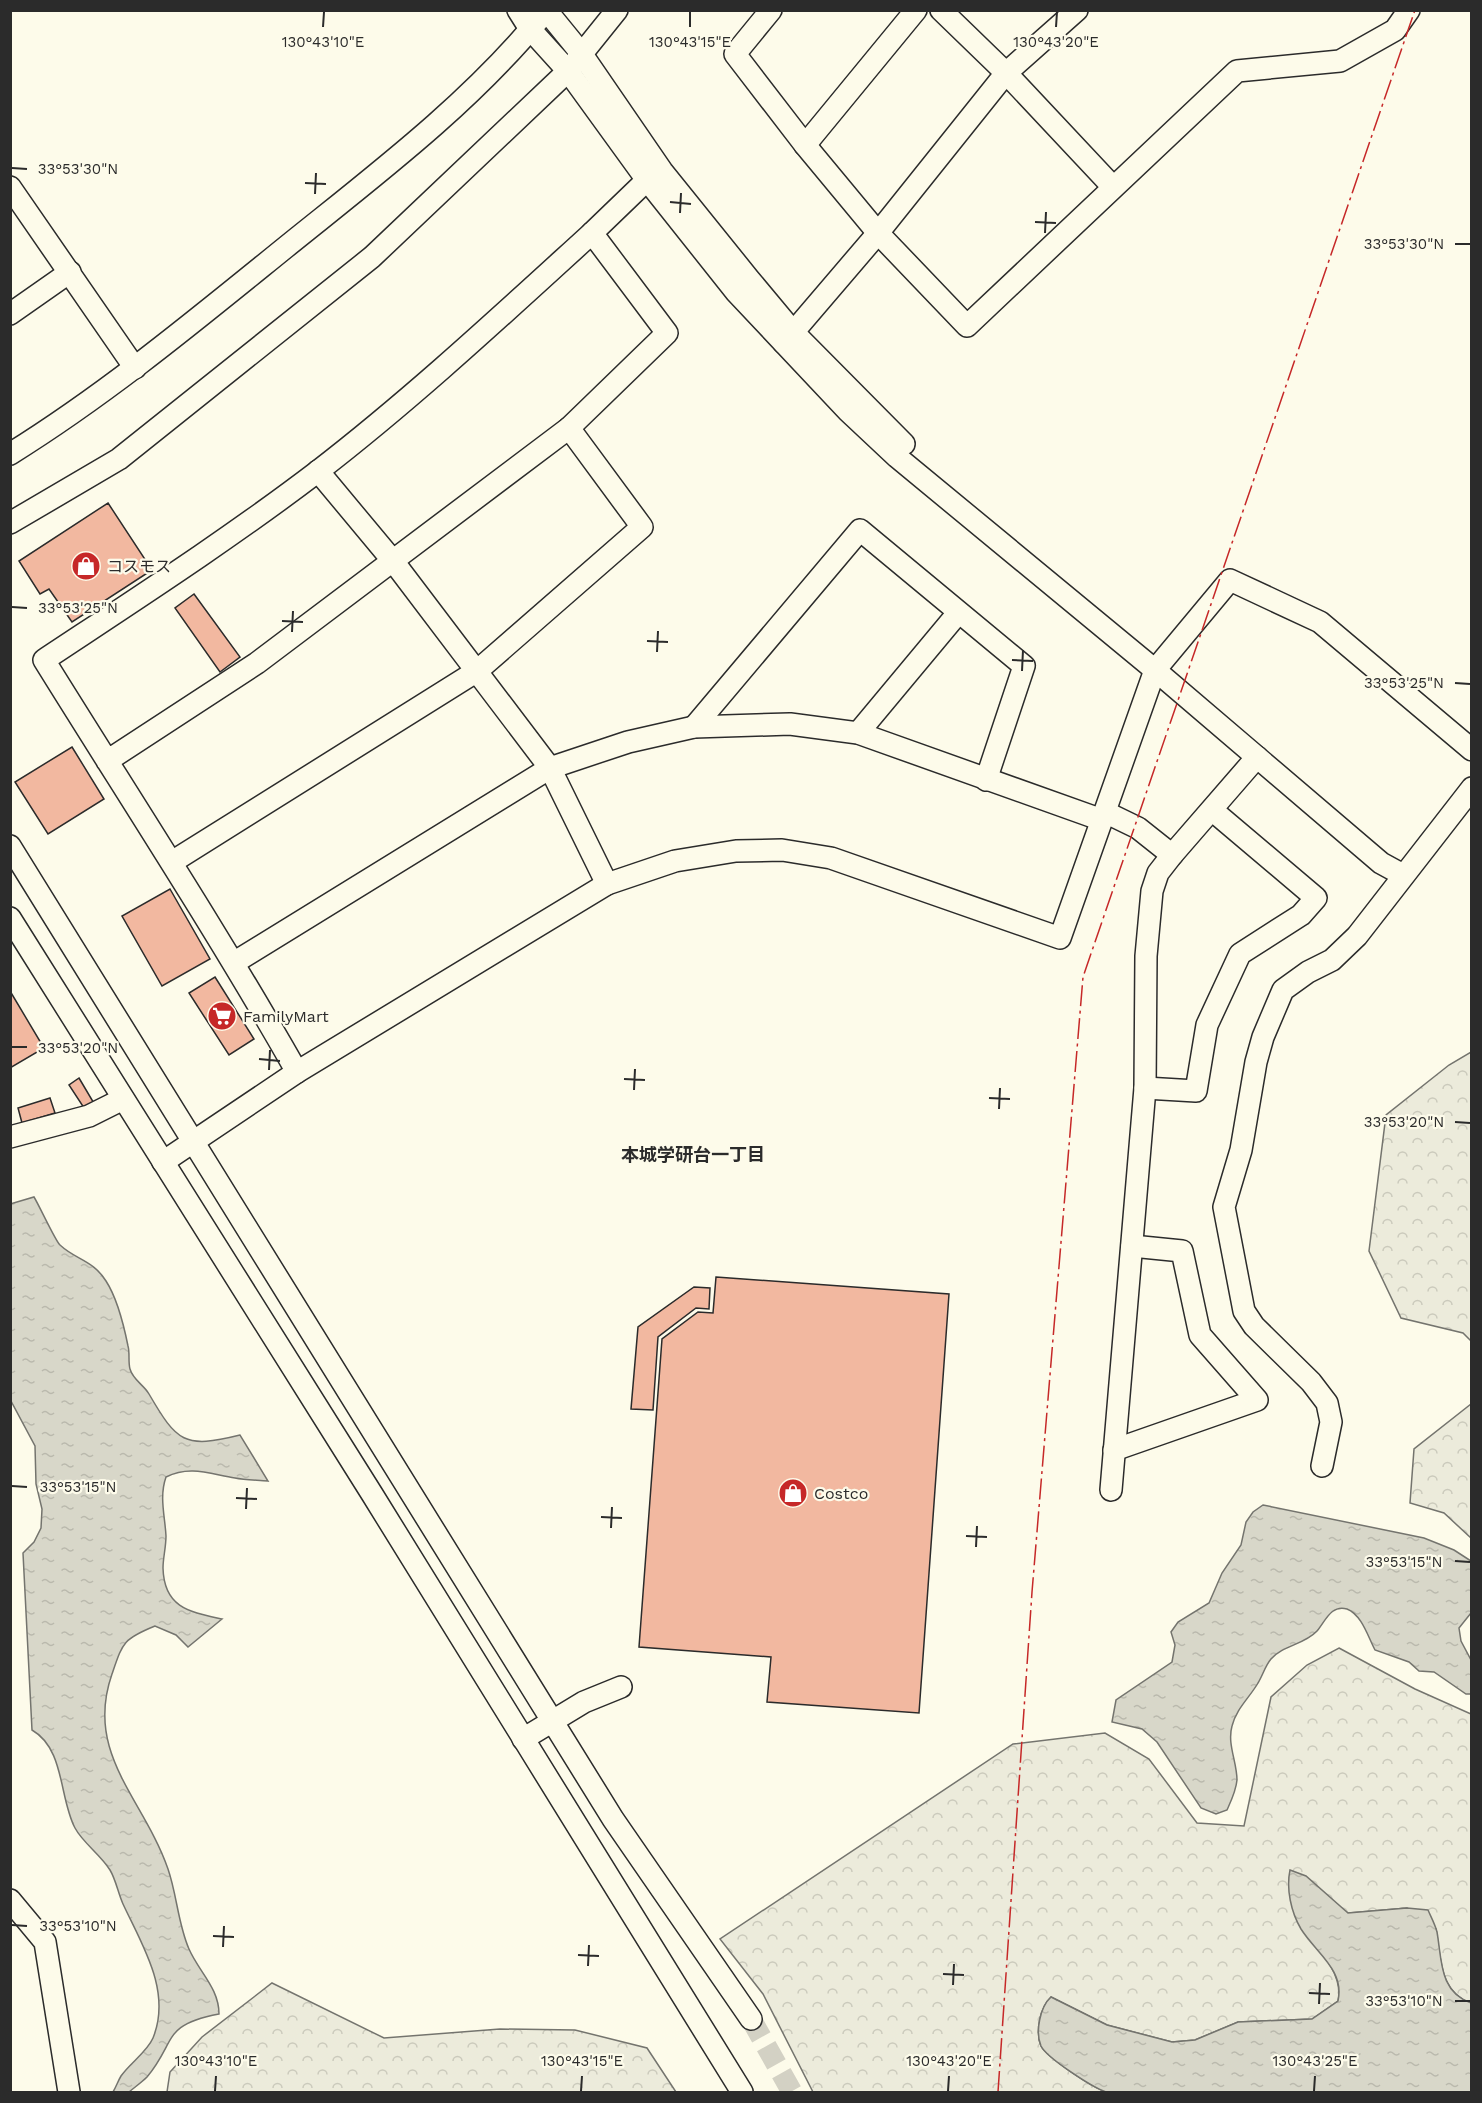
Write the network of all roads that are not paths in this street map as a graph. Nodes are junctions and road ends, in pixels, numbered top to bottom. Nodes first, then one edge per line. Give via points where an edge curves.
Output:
1 (518, 10) edge
2 (546, 10) edge
3 (616, 10) edge
4 (771, 10) edge
5 (916, 10) edge
6 (941, 10) edge
7 (1077, 10) edge
8 (1409, 10) edge
9 (530, 29) junction
10 (581, 53) junction
11 (568, 71) junction
12 (1006, 73) junction
13 (805, 145) junction
14 (647, 180) junction
15 (10, 187) edge
16 (1113, 187) junction
17 (592, 233) junction
18 (878, 233) junction
19 (70, 272) junction
20 (10, 314) edge
21 (789, 338) junction
22 (135, 368) junction
23 (569, 428) junction
24 (10, 454) edge
25 (318, 471) junction
26 (10, 523) edge
27 (393, 561) junction
28 (958, 613) junction
29 (1158, 665) junction
30 (477, 671) junction
31 (694, 727) junction
32 (858, 733) junction
33 (1472, 750) edge
34 (1257, 757) junction
35 (107, 761) junction
36 (550, 768) junction
37 (986, 780) junction
38 (1472, 788) edge
39 (1212, 810) junction
40 (1104, 816) junction
41 (10, 846) edge
42 (1172, 855) junction
43 (172, 862) junction
44 (1403, 875) junction
45 (608, 884) junction
46 (10, 918) edge
47 (235, 962) junction
48 (297, 1071) junction
49 (1145, 1088) junction
50 (123, 1099) junction
51 (10, 1137) edge
52 (194, 1143) junction
53 (164, 1162) junction
54 (1132, 1246) junction
55 (1114, 1450) junction
56 (1322, 1466) dead end
57 (400, 1476) junction
58 (1111, 1490) dead end
59 (372, 1494) junction
60 (621, 1687) dead end
61 (551, 1720) junction
62 (523, 1739) junction
63 (10, 1900) edge
64 (751, 2019) tunnel mouth
65 (69, 2092) edge
66 (742, 2092) edge

1 - 9 street
2 - 9 street
2 - 10 street
3 - 10 street
4 - 13 street via 735,54
5 - 13 street
6 - 12 street
7 - 12 street
8 - 16 street via 1395,30 1340,61 1237,71
9 - 11 street
9 - 22 street via 467,95 353,193
10 - 11 street
10 - 21 street via 662,171
11 - 14 street
11 - 26 street via 372,257 119,459
12 - 16 street
12 - 18 street
13 - 18 street
14 - 17 street
14 - 21 street via 736,292
15 - 19 street
16 - 18 street via 968,326
17 - 23 street via 667,333
17 - 25 street via 460,354
18 - 21 street
19 - 20 street
19 - 22 street
21 - 29 street via 908,448
22 - 24 street
23 - 27 street
23 - 30 street via 642,527
25 - 27 street
25 - 35 street via 177,573 44,660
27 - 30 street
27 - 35 street via 257,663
28 - 31 street via 860,530
28 - 32 street
28 - 37 street via 1024,666
29 - 33 street via 1230,580 1320,622
29 - 34 street
29 - 40 street
29 - 44 street via 1390,852
30 - 36 street
30 - 43 street
31 - 32 street via 790,724
31 - 36 street via 628,742
32 - 37 street
34 - 39 street
34 - 44 street via 1381,863
35 - 43 street
36 - 45 street
36 - 47 street
37 - 40 street
38 - 44 street
39 - 42 street
39 - 49 street via 1316,898 1301,915 1240,954 1207,1025 1196,1090
40 - 42 street via 1138,828
40 - 45 street via 1060,938 831,858 782,850 736,851 675,861
41 - 52 street
42 - 49 street via 1158,873 1152,891 1146,956
43 - 47 street
44 - 56 street via 1357,936 1332,960 1283,990 1256,1062 1240,1150 1224,1207 1244,1311 1327,1402 1332,1422
45 - 48 street
46 - 50 street
47 - 48 street
48 - 52 street
49 - 54 street
50 - 51 street via 89,1116
50 - 53 street
52 - 53 street
52 - 57 street
53 - 59 street
54 - 55 street
54 - 55 street via 1182,1251 1200,1335 1257,1401
55 - 58 street
57 - 59 street
57 - 61 street
59 - 62 street
60 - 61 street
61 - 62 street
61 - 64 street via 612,1819
62 - 66 street
63 - 65 street via 45,1942

